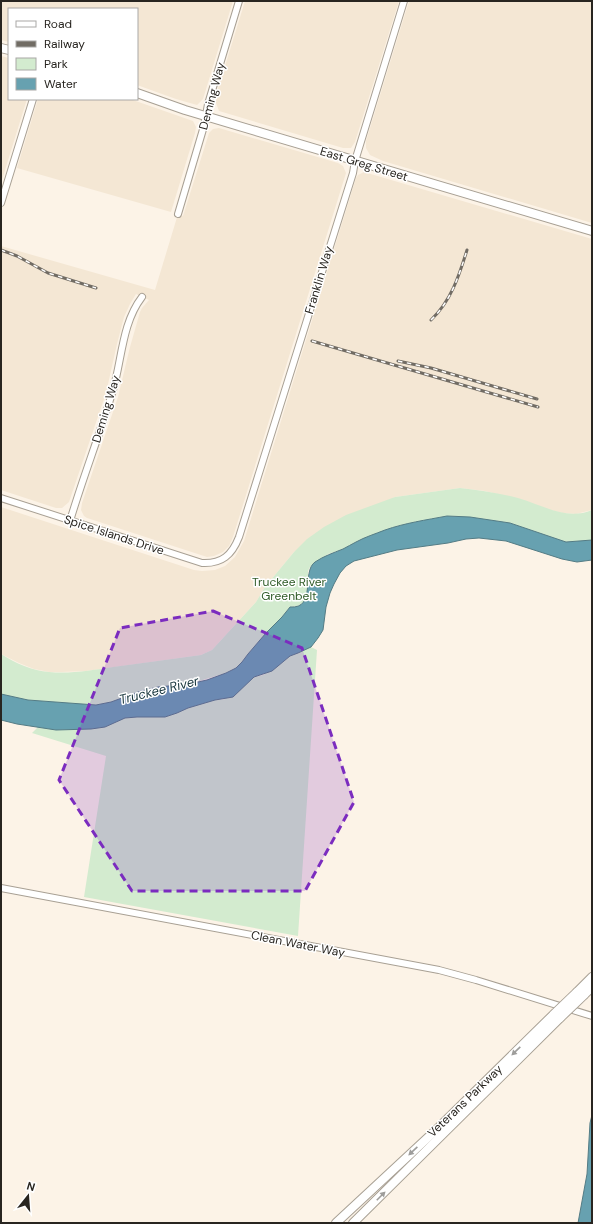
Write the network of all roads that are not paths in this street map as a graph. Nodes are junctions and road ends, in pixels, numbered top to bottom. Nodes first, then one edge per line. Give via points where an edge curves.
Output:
1 (239, 1) edge
2 (404, 1) edge
3 (138, 93) edge
4 (33, 100) edge
5 (205, 116) junction
6 (355, 161) junction
7 (1, 202) edge
8 (178, 214) dead end
9 (592, 231) edge
10 (142, 297) dead end
11 (1, 498) edge
12 (70, 521) junction
13 (227, 557) joint
14 (1, 888) edge
15 (592, 977) edge
16 (592, 987) edge
17 (580, 993) junction
18 (557, 1016) junction
19 (592, 1016) edge
20 (336, 1223) edge
21 (353, 1223) edge

1 - 5 street, Deming Way
2 - 6 street, Franklin Way
3 - 5 main road, East Greg Street
4 - 7 street
5 - 6 main road, East Greg Street
5 - 8 street, Deming Way
6 - 9 main road, East Greg Street
6 - 13 street, Franklin Way via 239,537 233,551
10 - 12 street, Deming Way via 135,306 129,322 111,395
11 - 12 street, Spice Islands Drive
12 - 13 street, Spice Islands Drive via 202,563 216,562
14 - 19 street, Clean Water Way via 439,970
15 - 17 main road, Veterans Parkway
16 - 17 main road, Veterans Parkway
17 - 18 main road, Veterans Parkway, bridge
18 -> 20 main road, Veterans Parkway
21 -> 18 main road, Veterans Parkway

